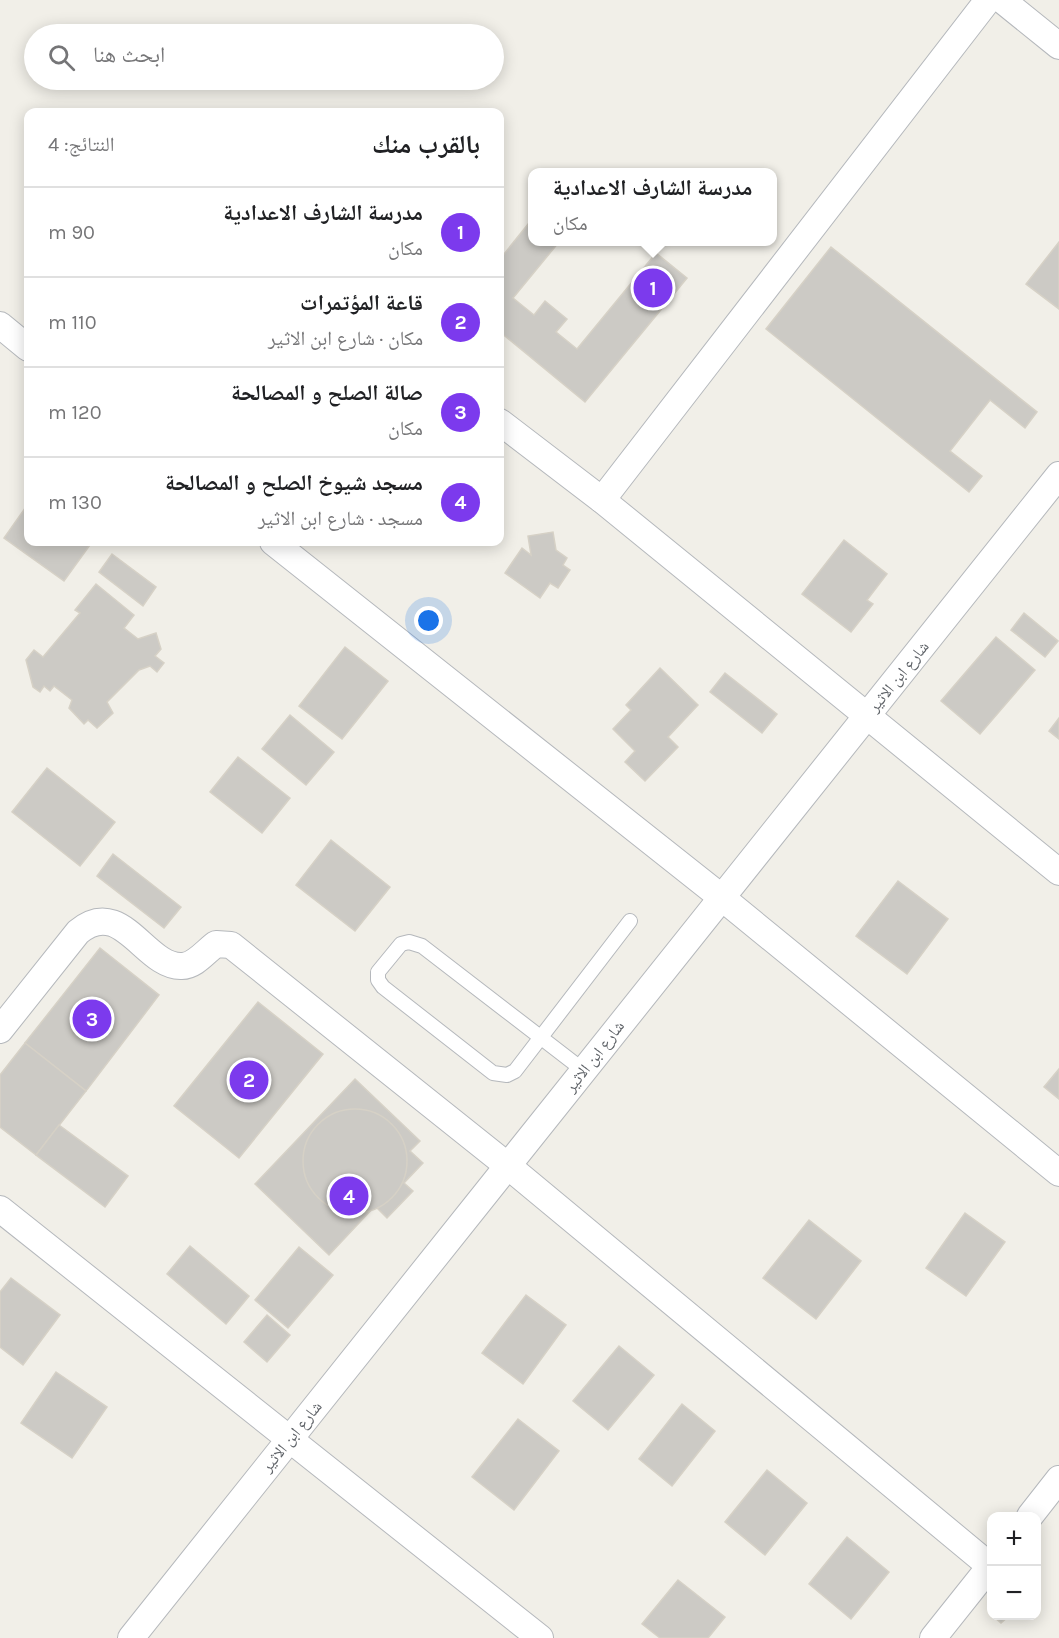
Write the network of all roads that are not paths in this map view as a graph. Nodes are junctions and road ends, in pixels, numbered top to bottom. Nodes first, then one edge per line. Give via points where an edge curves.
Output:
1 (987, 0) edge
2 (1002, 0) edge
3 (1059, 46) edge
4 (0, 325) edge
5 (24, 345) edge
6 (504, 425) edge
7 (1059, 475) edge
8 (602, 500) junction
9 (278, 546) edge
10 (867, 714) junction
11 (1059, 872) edge
12 (721, 897) junction
13 (630, 921) dead end
14 (0, 1030) edge
15 (540, 1037) junction
16 (583, 1070) junction
17 (508, 1166) junction
18 (1059, 1173) edge
19 (0, 1209) edge
20 (290, 1438) junction
21 (1059, 1479) edge
22 (1032, 1512) edge
23 (987, 1562) edge
24 (990, 1566) edge
25 (131, 1638) edge
26 (540, 1638) edge
27 (933, 1638) edge

1 - 8 street
2 - 3 street
4 - 5 street
6 - 8 street
7 - 10 street, شارع ابن الاثير
8 - 10 street
9 - 12 street
10 - 11 street
10 - 12 street, شارع ابن الاثير
12 - 16 street, شارع ابن الاثير
12 - 18 street
13 - 15 lane
14 - 17 street via 90,922 114,924 168,963 182,966 195,962 216,944 231,945
15 - 15 lane via 416,942 401,944 378,972 382,987 493,1073 507,1075 515,1071
15 - 16 lane
16 - 17 street, شارع ابن الاثير
17 - 20 street, شارع ابن الاثير
17 - 23 street
19 - 20 street
20 - 25 street, شارع ابن الاثير
20 - 26 street
21 - 22 street
24 - 27 street

